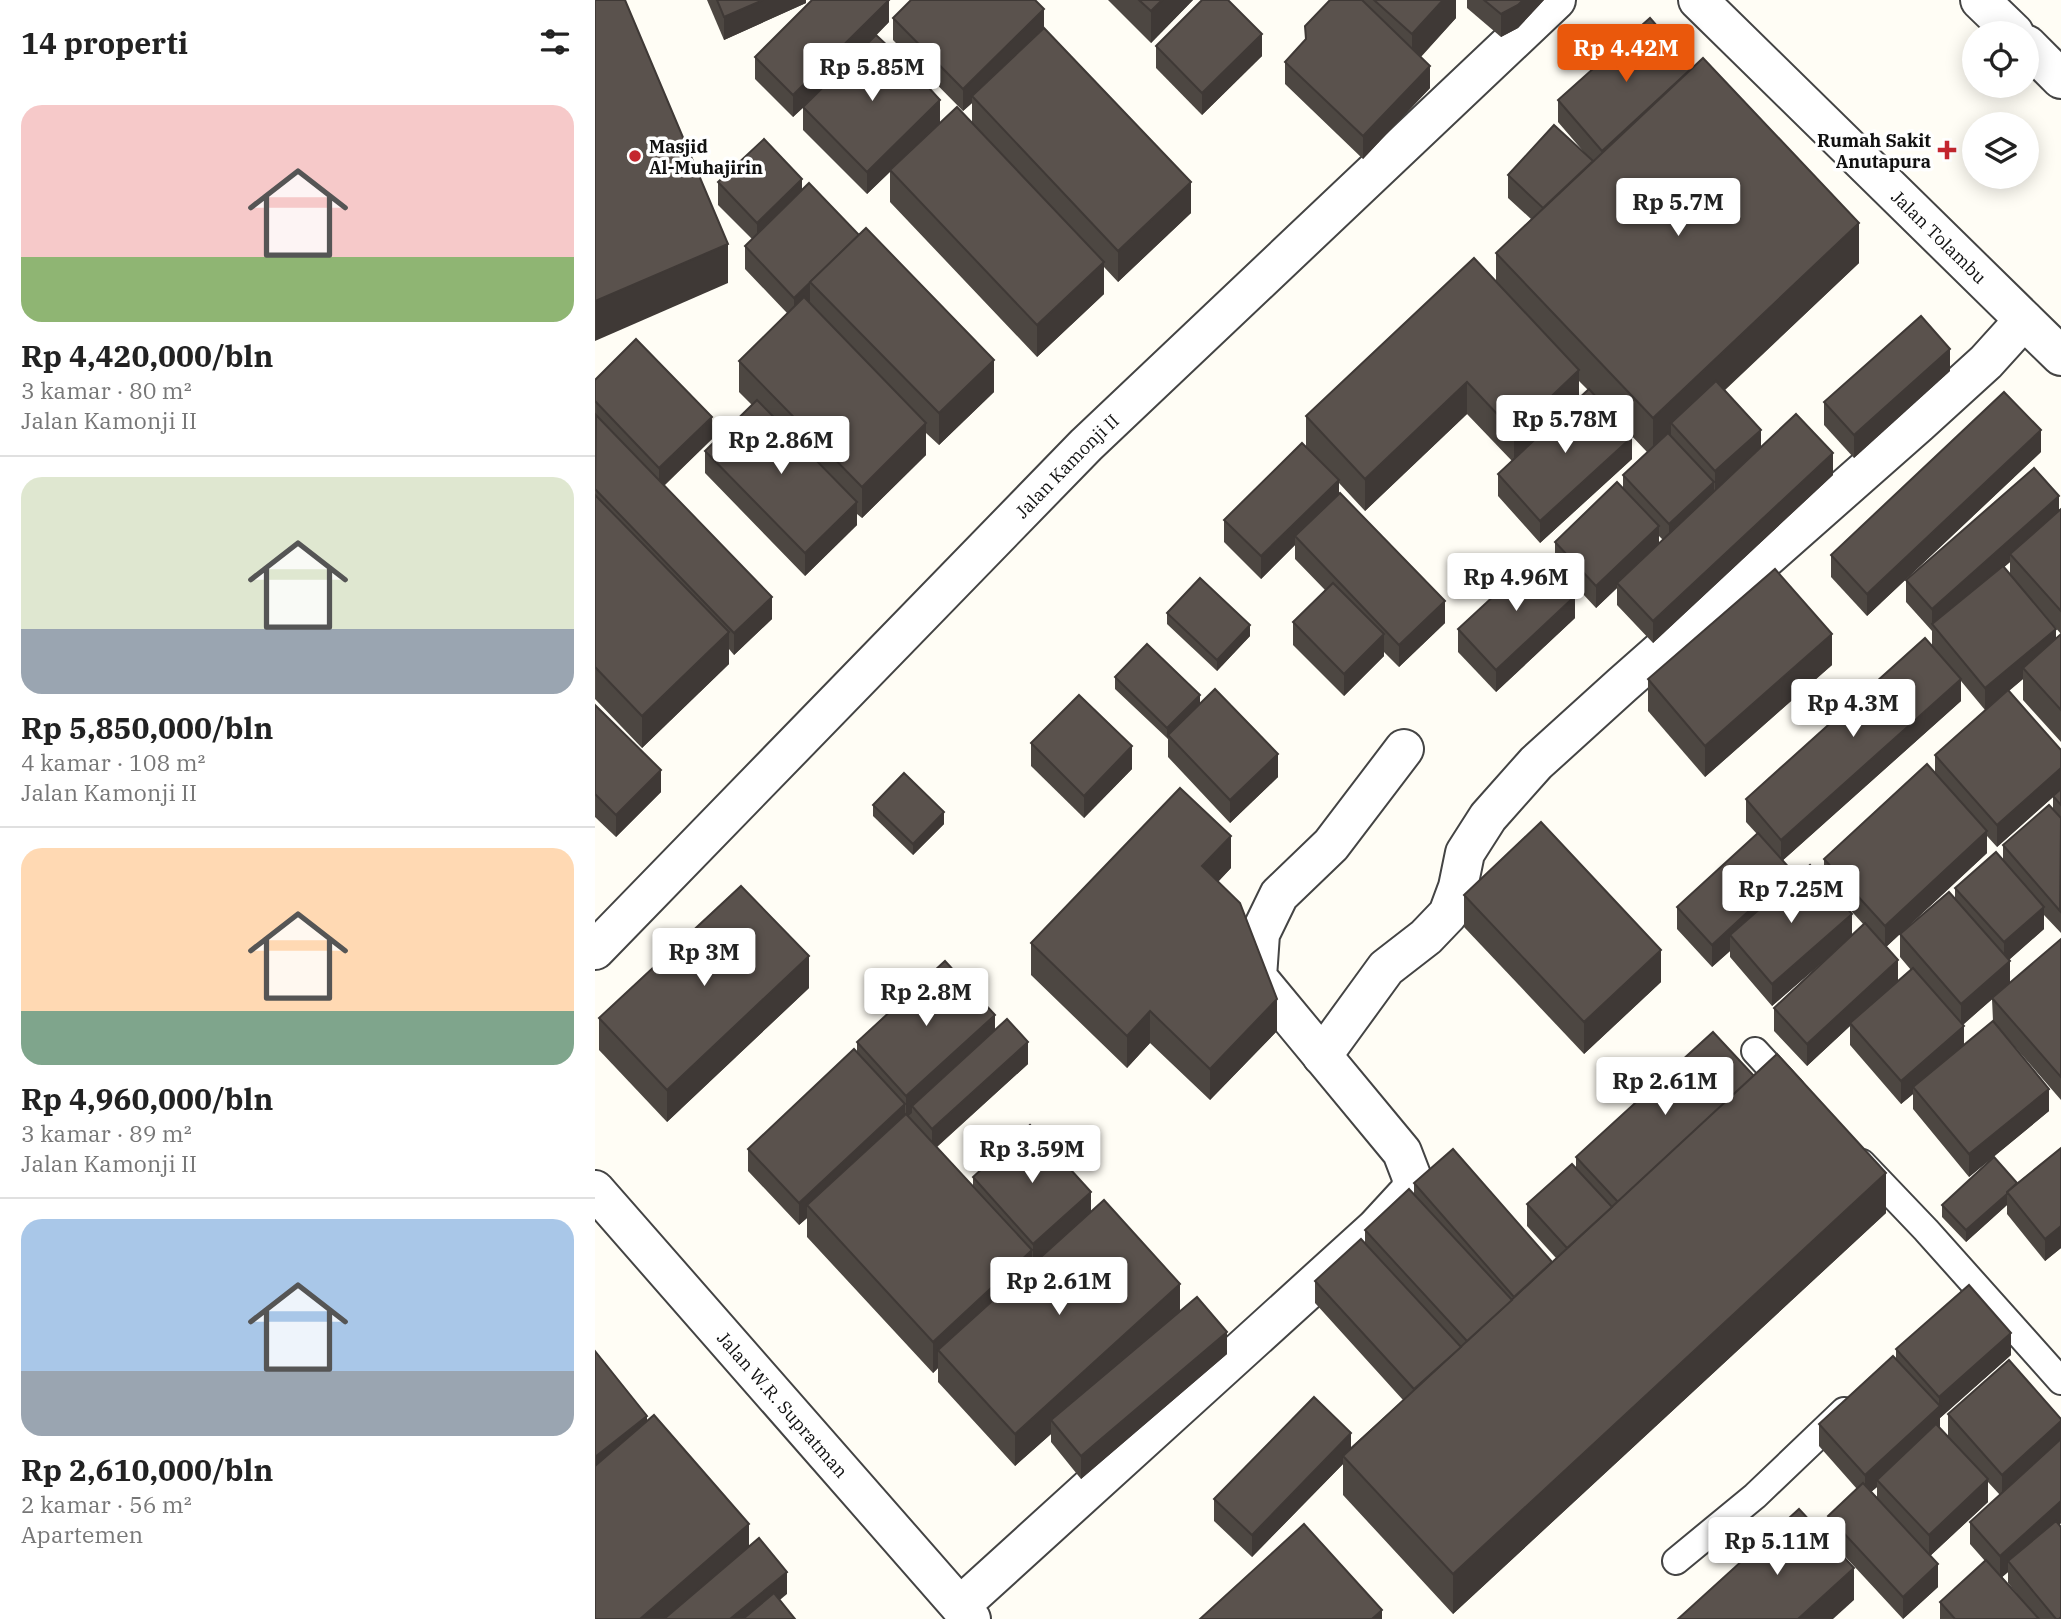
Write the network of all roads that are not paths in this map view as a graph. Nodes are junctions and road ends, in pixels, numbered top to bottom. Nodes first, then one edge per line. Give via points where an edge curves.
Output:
1 (1556, 0) edge
2 (1698, 0) edge
3 (1980, 0) edge
4 (2002, 21) edge
5 (2039, 57) edge
6 (2061, 79) edge
7 (2024, 320) junction
8 (2061, 356) edge
9 (1404, 749) dead end
10 (595, 950) edge
11 (1755, 1051) dead end
12 (1322, 1056) junction
13 (1812, 1111) edge
14 (1850, 1150) edge
15 (595, 1190) edge
16 (2061, 1381) edge
17 (1863, 1393) edge
18 (1676, 1561) dead end
19 (965, 1613) edge

1 - 10 street, Jalan Kamonji II via 1086,445
2 - 7 street, Jalan Tolambu
3 - 4 street
5 - 6 street
7 - 8 street, Jalan Tolambu
7 - 12 street via 1919,424 1536,763 1488,817 1465,853 1448,914 1386,968
9 - 12 street via 1331,845 1279,895 1260,934 1257,977
11 - 13 lane
12 - 19 street via 1402,1152 1412,1178 1411,1191
14 - 16 lane via 1926,1230 1966,1293
15 - 19 street, Jalan W.R. Supratman
17 - 18 lane via 1755,1496

